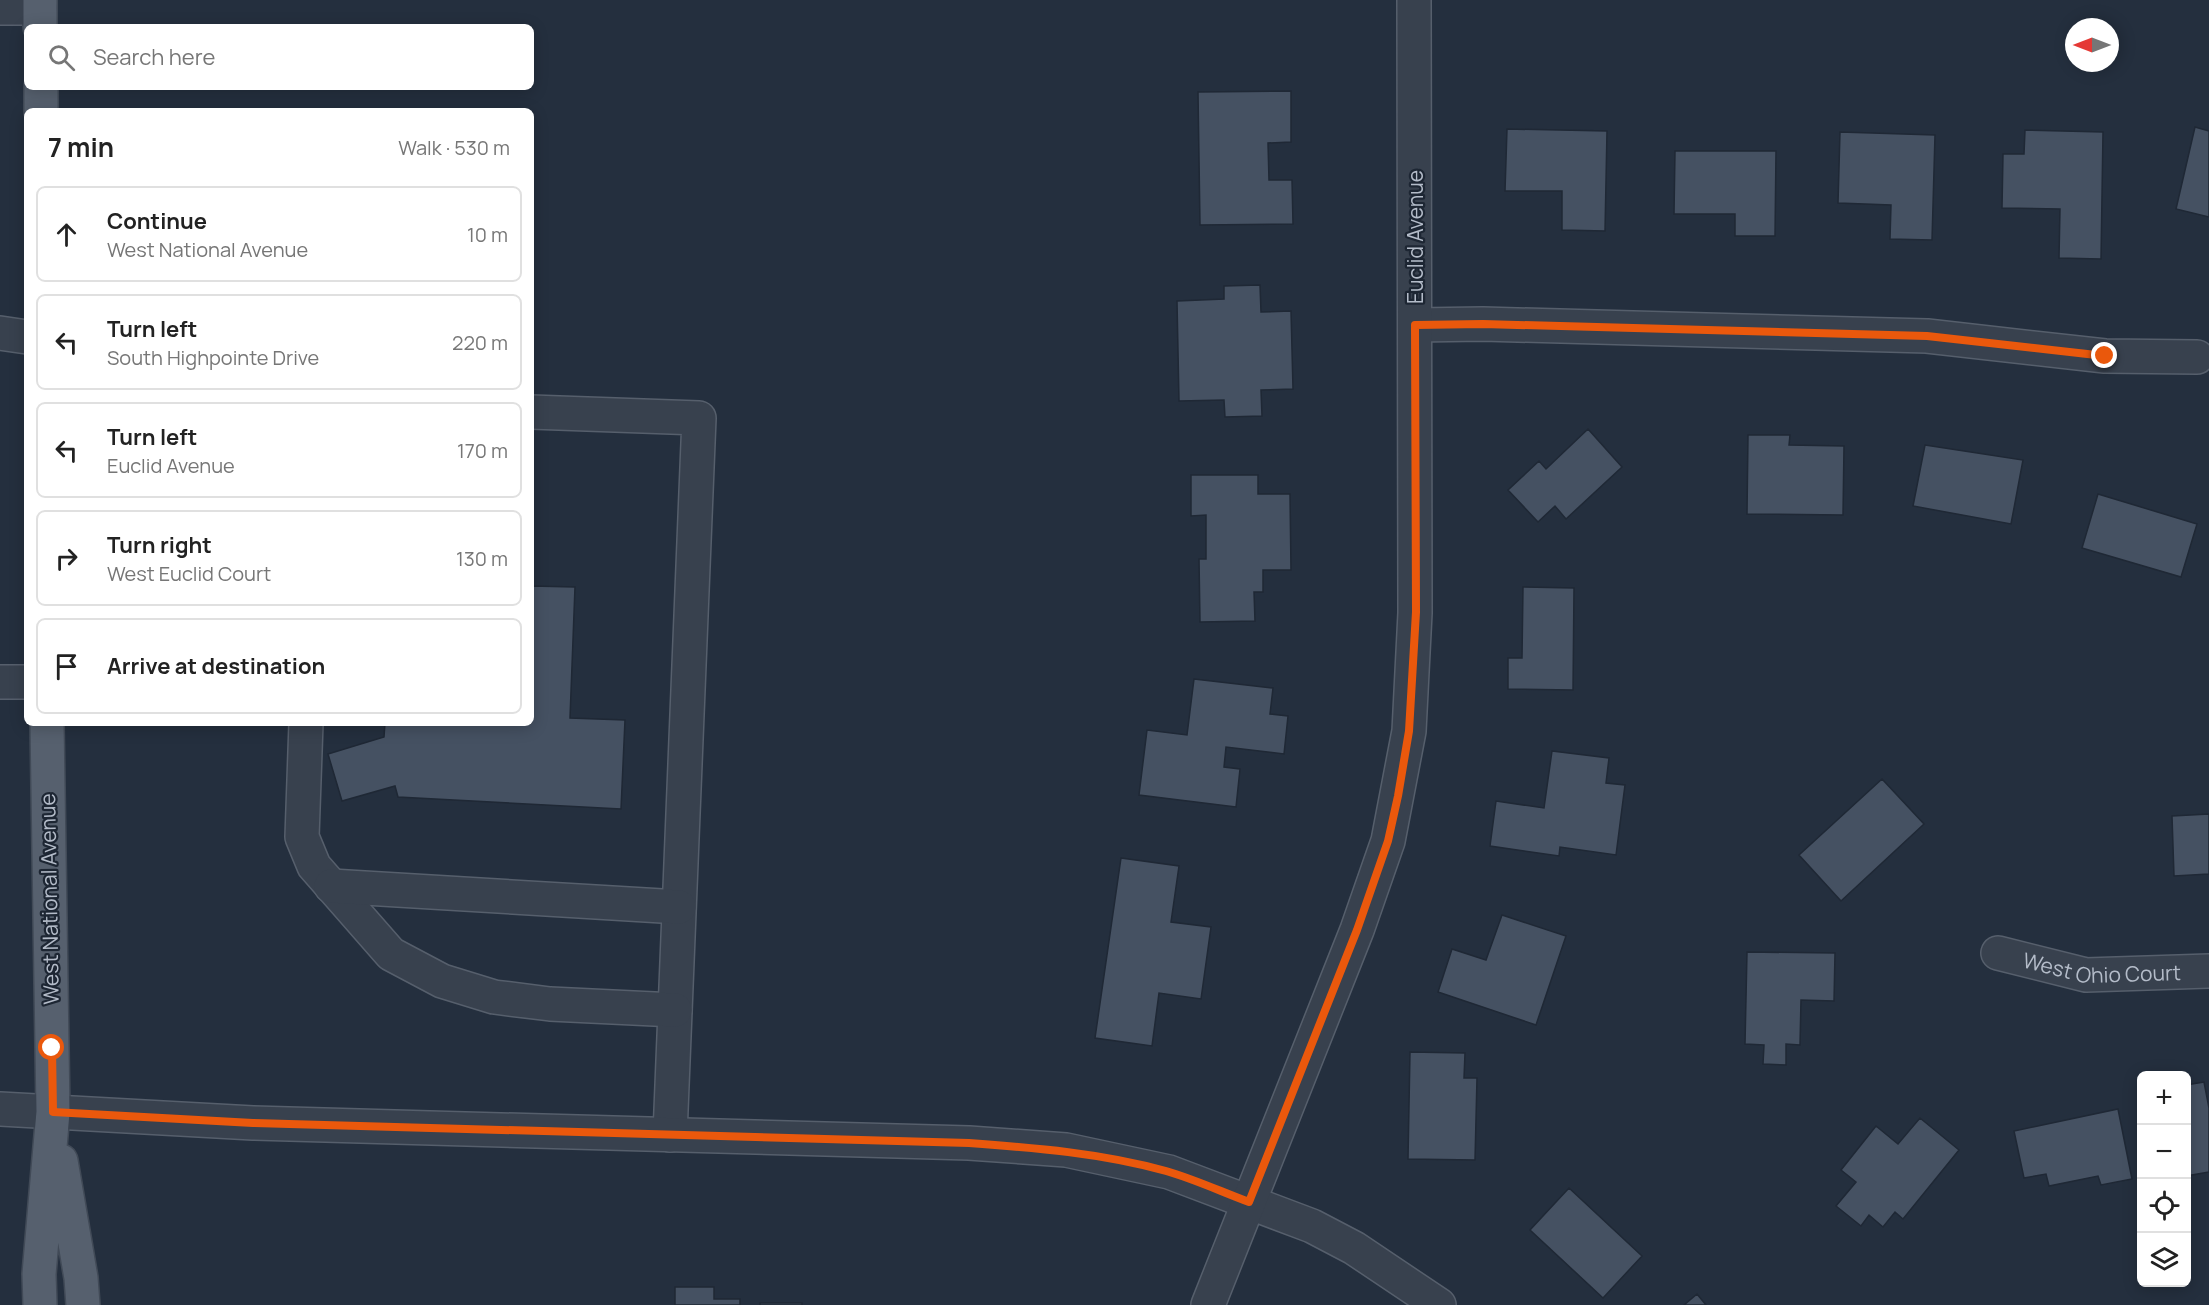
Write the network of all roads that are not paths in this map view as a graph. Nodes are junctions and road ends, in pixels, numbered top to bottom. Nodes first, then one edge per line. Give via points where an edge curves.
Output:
1 (1414, 0) edge
2 (0, 8) edge
3 (40, 12) edge
4 (41, 90) edge
5 (41, 108) edge
6 (1415, 325) junction
7 (0, 333) edge
8 (24, 337) edge
9 (2197, 357) dead end
10 (534, 412) edge
11 (0, 682) edge
12 (24, 682) edge
13 (47, 726) edge
14 (306, 726) edge
15 (331, 886) junction
16 (680, 907) junction
17 (1998, 953) dead end
18 (2209, 971) edge
19 (675, 1010) junction
20 (0, 1109) edge
21 (53, 1112) junction
22 (670, 1135) junction
23 (1249, 1202) junction
24 (40, 1305) edge
25 (83, 1305) edge
26 (1208, 1305) edge
27 (1439, 1305) edge

1 - 6 street, Euclid Avenue
2 - 3 street
4 - 5 main road
6 - 9 street via 1927,336 2105,356
6 - 23 street, Euclid Avenue via 1416,612 1409,731 1398,796 1388,841 1357,930
7 - 8 street
10 - 16 street via 699,418
11 - 12 street
13 - 21 main road, West National Avenue
14 - 15 street via 302,837 314,866
15 - 16 street
15 - 19 street via 392,954 442,981 494,997 550,1004
16 - 19 street
17 - 18 street, West Ohio Court via 2086,975
19 - 22 street
20 - 21 street
21 - 22 street via 253,1123
21 - 24 main road, West National Avenue via 39,1274
21 - 25 main road, West National Avenue
22 - 23 street via 969,1143 1066,1150 1169,1172
23 - 26 street, Euclid Avenue
23 - 27 street via 1312,1226 1354,1248

